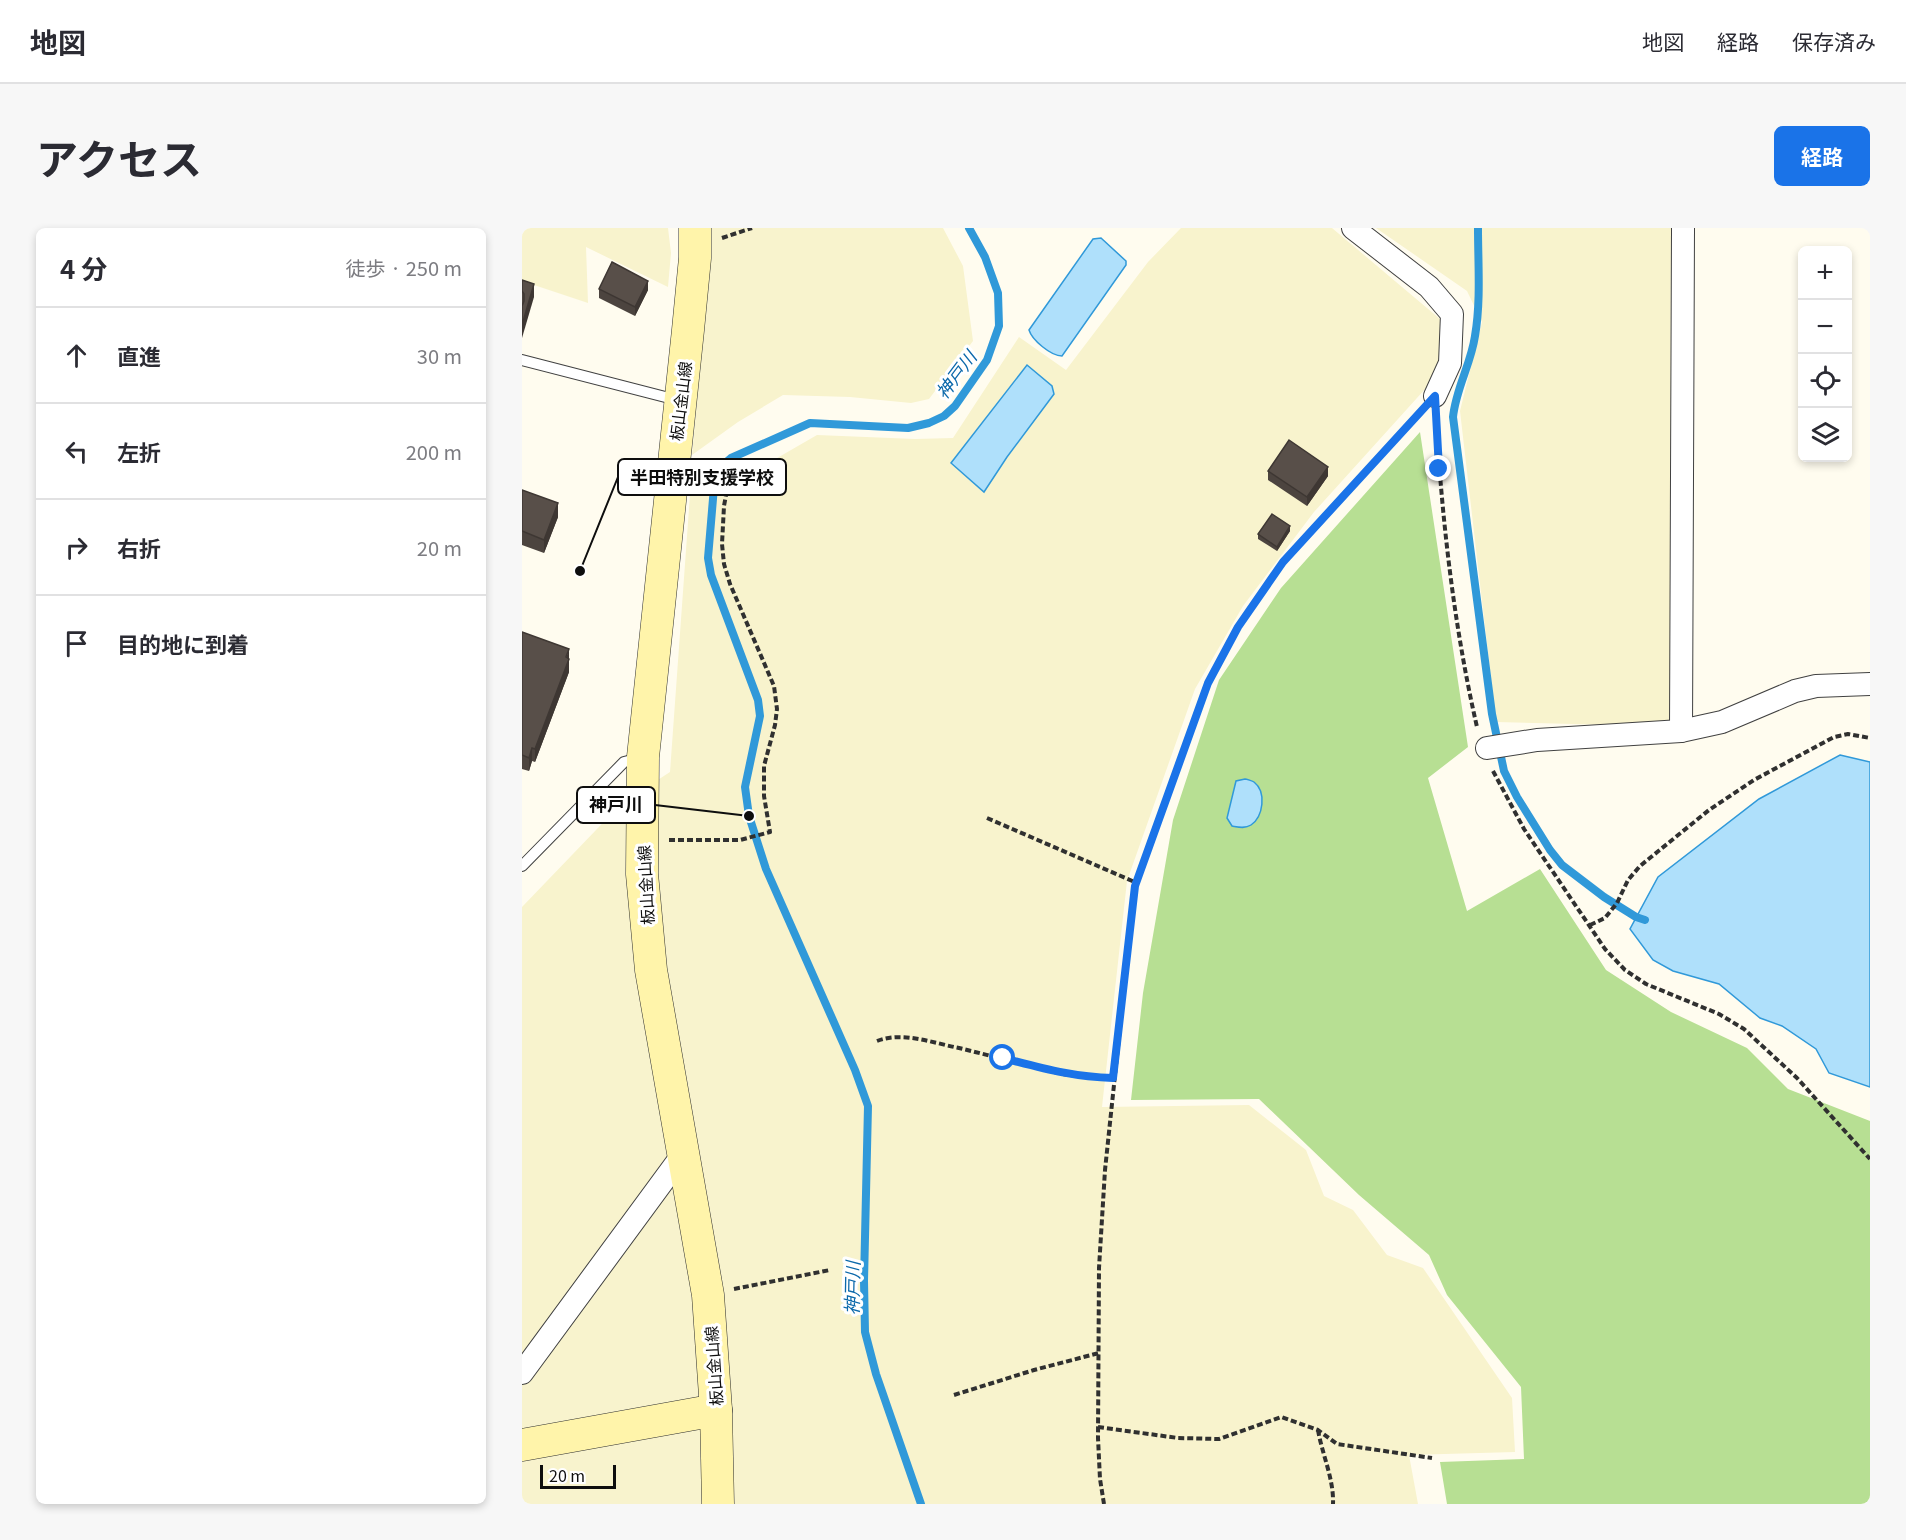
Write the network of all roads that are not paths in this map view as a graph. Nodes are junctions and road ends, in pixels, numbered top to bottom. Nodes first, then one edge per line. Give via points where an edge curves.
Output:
1 (695, 228) edge
2 (1353, 228) edge
3 (1683, 228) edge
4 (522, 360) edge
5 (1435, 396) road end
6 (680, 401) junction
7 (1870, 684) edge
8 (1680, 731) junction
9 (1487, 748) road end
10 (643, 757) junction
11 (522, 866) edge
12 (683, 1154) junction
13 (522, 1373) edge
14 (716, 1410) junction
15 (522, 1445) edge
16 (718, 1504) edge

1 - 6 main road, 板山金山線
2 - 5 street via 1429,287 1452,314 1450,363
3 - 8 street
4 - 6 lane
6 - 10 main road, 板山金山線
7 - 8 street via 1816,686 1795,691 1722,722
8 - 9 street via 1537,740
10 - 11 lane via 624,762
10 - 12 main road, 板山金山線 via 642,874 651,970
12 - 13 street
12 - 14 main road, 板山金山線 via 708,1295
14 - 15 main road
14 - 16 main road, 板山金山線

